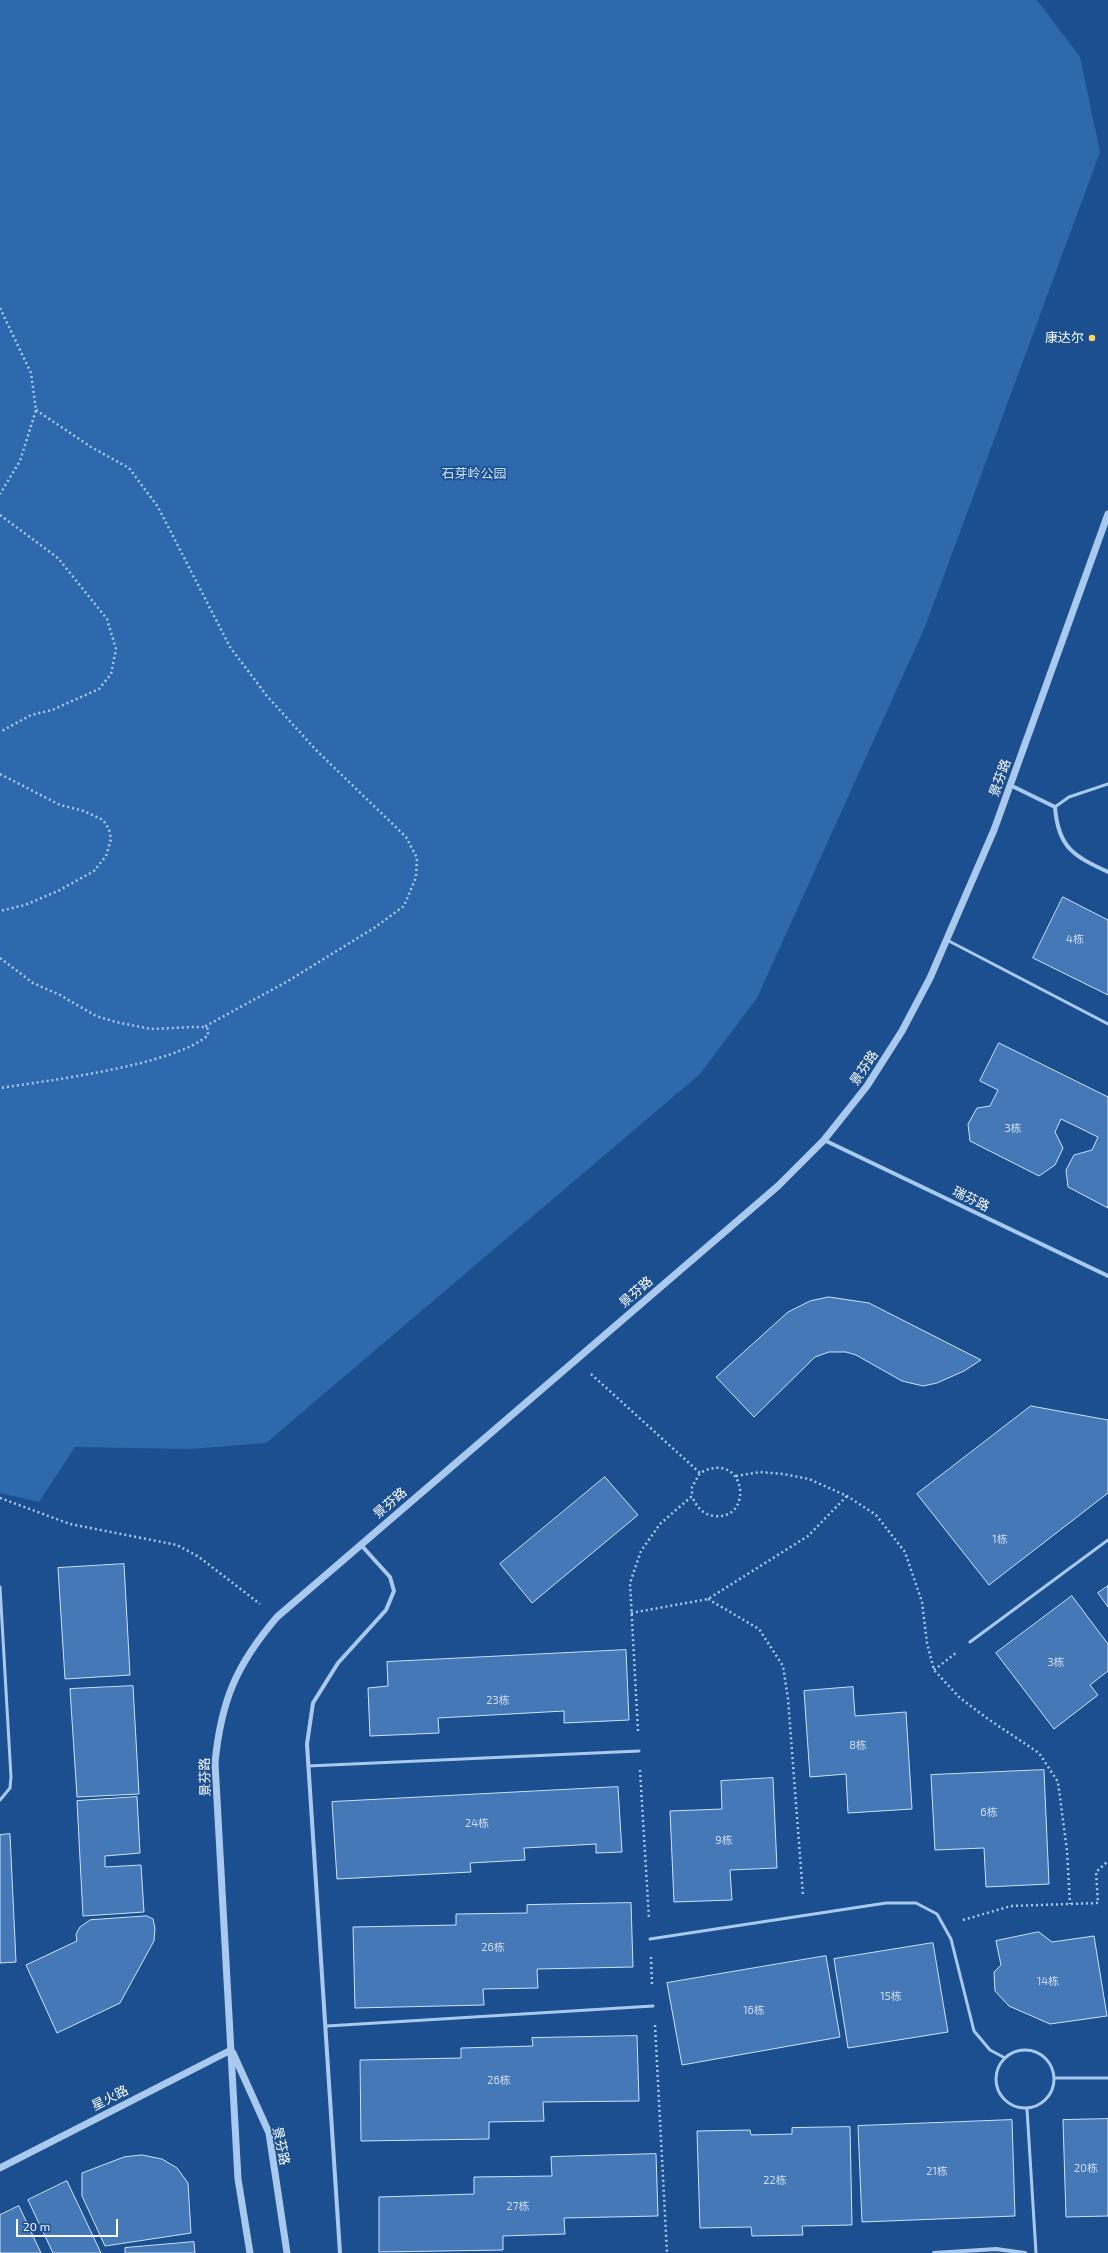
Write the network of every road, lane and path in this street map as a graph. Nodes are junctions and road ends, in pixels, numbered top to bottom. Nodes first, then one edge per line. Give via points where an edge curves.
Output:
1 (0, 308) edge
2 (36, 410) junction
3 (0, 494) edge
4 (1108, 514) edge
5 (0, 515) edge
6 (0, 732) edge
7 (0, 774) edge
8 (1108, 784) edge
9 (1010, 785) junction
10 (1055, 807) junction
11 (1108, 872) edge
12 (0, 911) edge
13 (947, 940) junction
14 (0, 958) edge
15 (1108, 1024) edge
16 (204, 1027) junction
17 (0, 1088) edge
18 (824, 1140) junction
19 (1108, 1276) edge
20 (576, 1360) junction
21 (700, 1473) junction
22 (736, 1476) junction
23 (692, 1496) junction
24 (847, 1496) junction
25 (0, 1498) edge
26 (1108, 1540) edge
27 (361, 1545) junction
28 (0, 1587) edge
29 (708, 1598) junction
30 (631, 1613) junction
31 (277, 1617) junction
32 (970, 1642) joint
33 (934, 1670) junction
34 (639, 1751) junction
35 (308, 1766) junction
36 (0, 1800) edge
37 (1108, 1860) edge
38 (1070, 1904) junction
39 (804, 1914) junction
40 (944, 1925) junction
41 (650, 1939) junction
42 (653, 2006) junction
43 (327, 2026) junction
44 (231, 2050) junction
45 (1005, 2058) junction
46 (1055, 2078) junction
47 (1108, 2078) edge
48 (1027, 2109) junction
49 (0, 2168) edge
50 (250, 2253) edge
51 (287, 2253) edge
52 (340, 2253) edge
53 (668, 2253) edge
54 (934, 2253) edge
55 (1025, 2253) edge
56 (1036, 2253) edge

1 - 2 path via 31,372
2 - 3 path via 20,461
2 - 16 path via 129,468 158,507 230,647 267,696 316,750 406,838 417,858 416,877 404,906 374,928 288,981
4 - 9 street, 景芬路
5 - 6 path via 58,558 107,618 116,650 111,674 99,689 52,710 31,715
7 - 12 path via 60,805 84,811 103,820 109,828 111,839 106,856 94,871 32,902
8 - 10 lane via 1069,797
9 - 10 street
9 - 13 street, 景芬路 via 994,830
10 - 11 street via 1059,833 1070,850 1081,859
13 - 15 lane
13 - 18 street, 景芬路 via 902,1031 867,1086
14 - 16 path via 33,983 96,1016 151,1029
16 - 17 path via 208,1030 208,1035 200,1043 164,1056 113,1069
18 - 19 street, 瑞芬路
18 - 20 street, 景芬路 via 744,1216
20 - 21 path
20 - 27 street, 景芬路
21 - 22 path via 715,1467 730,1471
21 - 23 path via 692,1487
22 - 23 path via 740,1483 740,1499 737,1506 724,1515 707,1514 695,1504
22 - 24 path via 760,1472 784,1474 810,1479
23 - 30 path via 660,1524 641,1552 630,1582
24 - 29 path via 808,1536
24 - 33 path via 876,1515 905,1552 922,1602 927,1643
25 - 31 path via 70,1524 177,1545 199,1557
26 - 32 lane
27 - 31 street, 景芬路
27 - 35 street via 390,1577 394,1591 386,1610 338,1662 313,1703 307,1744
28 - 36 lane via 11,1777 10,1788
29 - 30 path
29 - 39 path via 759,1629 783,1666 788,1699
30 - 34 path
31 - 44 street, 景芬路 via 254,1644 238,1671 218,1731 215,1763
32 - 33 path
33 - 38 path via 960,1698 1039,1753 1058,1782 1067,1851
34 - 35 lane
34 - 41 path
35 - 43 street
37 - 38 path via 1096,1872 1098,1903
38 - 40 path via 1012,1906
39 - 40 lane via 886,1903 916,1903 938,1914
39 - 41 lane
40 - 45 lane via 951,1939 974,2031 990,2050
41 - 42 path
42 - 43 lane
42 - 53 path
43 - 52 street
44 - 49 street, 星火路
44 - 50 street, 景芬路 via 238,2179
44 - 51 street, 景芬路 via 269,2133
45 - 46 lane via 1023,2050 1041,2054 1050,2064
45 - 48 lane via 996,2076 1001,2096 1017,2108
46 - 47 lane
46 - 48 lane via 1054,2087 1044,2102
48 - 56 lane
54 - 55 street via 996,2249

